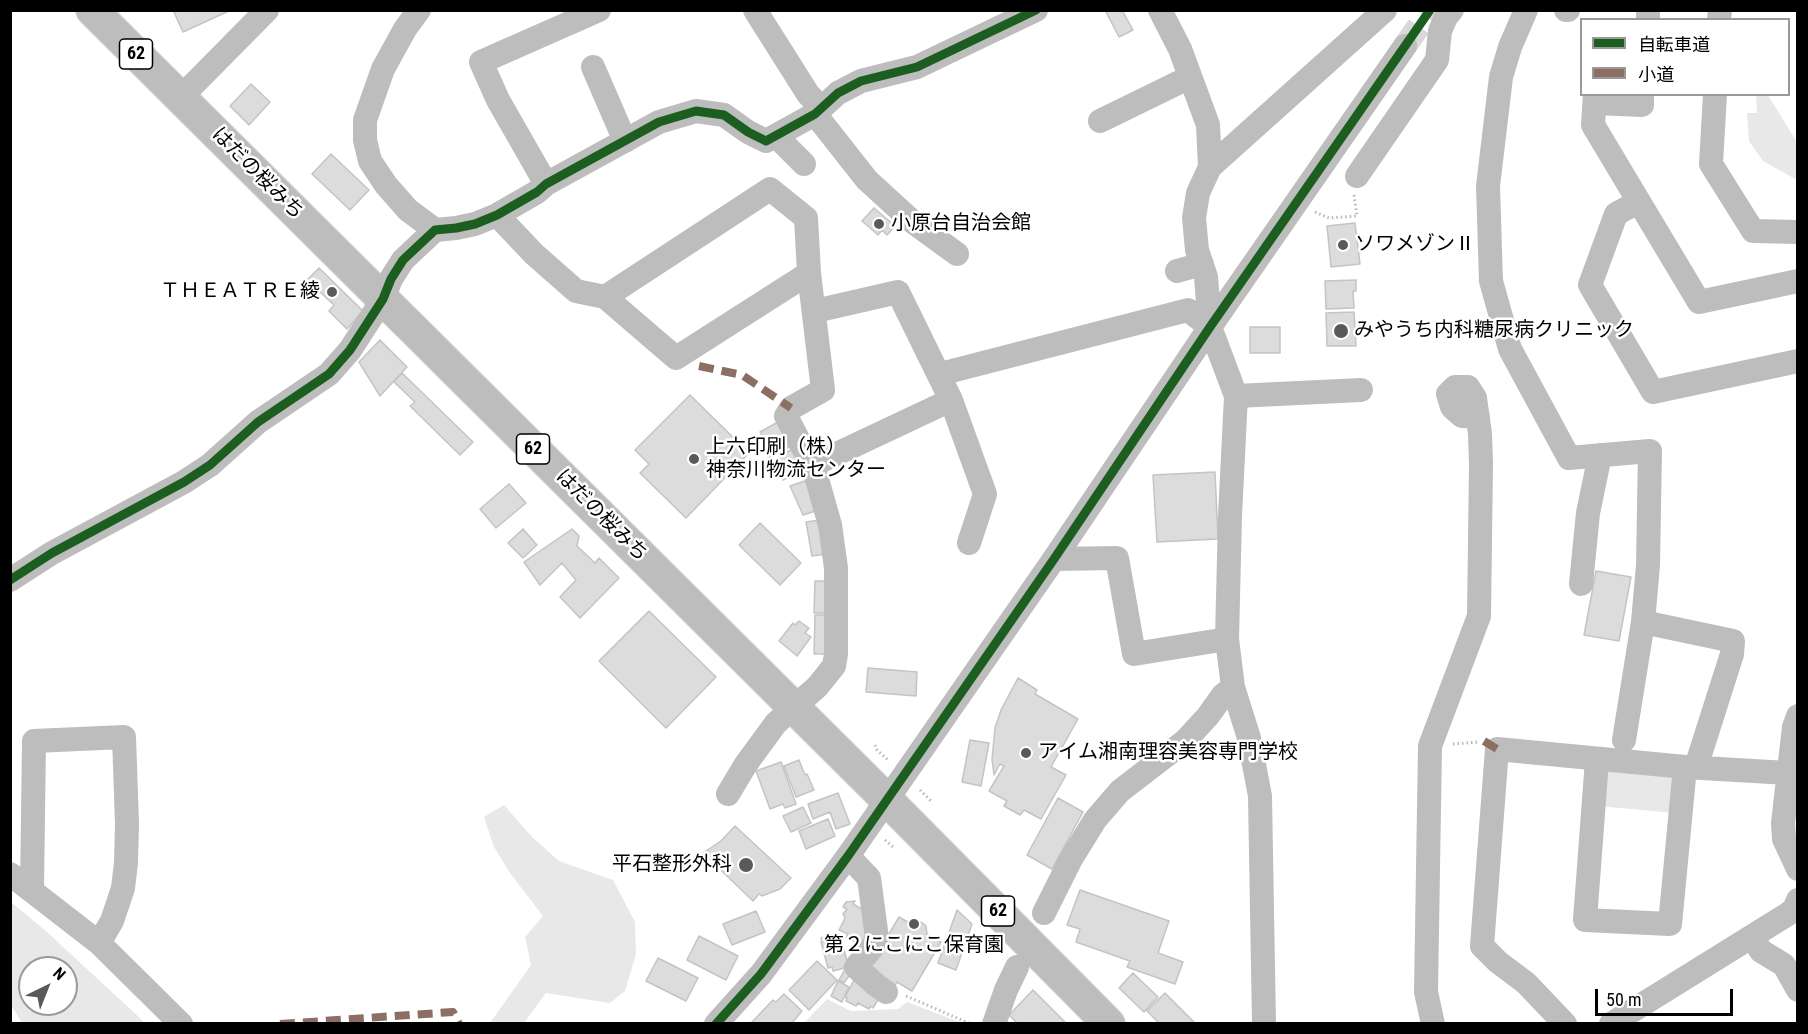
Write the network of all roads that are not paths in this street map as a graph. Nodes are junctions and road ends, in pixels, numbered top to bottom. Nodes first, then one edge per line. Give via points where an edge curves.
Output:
1 (92, 10) edge
2 (267, 10) edge
3 (419, 10) edge
4 (599, 10) edge
5 (755, 10) edge
6 (1036, 10) edge
7 (1160, 10) edge
8 (1385, 10) edge
9 (1526, 10) edge
10 (1442, 13) edge
11 (1406, 46) tunnel mouth
12 (593, 67) dead end
13 (1190, 77) junction
14 (1642, 96) edge
15 (1714, 96) edge
16 (180, 98) junction
17 (1595, 99) edge
18 (818, 111) junction
19 (1100, 121) dead end
20 (776, 136) junction
21 (625, 141) junction
22 (804, 164) dead end
23 (1210, 167) junction
24 (1357, 176) dead end
25 (546, 184) junction
26 (1638, 202) junction
27 (497, 215) junction
28 (435, 230) junction
29 (1797, 232) edge
30 (957, 254) dead end
31 (1202, 264) junction
32 (1177, 271) dead end
33 (809, 273) junction
34 (1797, 281) edge
35 (605, 297) junction
36 (382, 299) junction
37 (815, 311) junction
38 (1210, 327) junction
39 (1797, 361) edge
40 (940, 374) junction
41 (1236, 396) junction
42 (1346, 398) dead end
43 (951, 400) junction
44 (1478, 417) dead end
45 (1600, 454) junction
46 (813, 465) junction
47 (969, 543) dead end
48 (1054, 559) junction
49 (10, 580) edge
50 (1581, 584) dead end
51 (1643, 622) junction
52 (1227, 639) junction
53 (1233, 687) junction
54 (794, 708) junction
55 (1797, 716) edge
56 (1624, 740) dead end
57 (1597, 759) junction
58 (1691, 767) junction
59 (1788, 773) junction
60 (728, 794) dead end
61 (887, 800) junction
62 (848, 856) junction
63 (1797, 869) edge
64 (10, 874) edge
65 (32, 890) junction
66 (1797, 900) edge
67 (1044, 913) dead end
68 (1752, 937) junction
69 (99, 943) junction
70 (1017, 967) dead end
71 (1797, 990) edge
72 (886, 992) dead end
73 (181, 1023) edge
74 (716, 1023) edge
75 (994, 1023) edge
76 (1109, 1023) edge
77 (1264, 1023) edge
78 (1433, 1023) edge
79 (1565, 1023) edge
80 (1611, 1023) edge

1 - 16 main road, はだの桜みち / 62
2 - 16 street
3 - 28 street via 383,69 365,120 365,140 370,161 386,185 408,210
4 - 25 street via 481,62
5 - 18 street
6 - 18 street via 917,67 861,81 838,93
7 - 13 street
8 - 23 street
9 - 45 street via 1501,77 1488,186 1491,281 1510,349 1569,458
10 - 24 street via 1437,60
11 - 38 street
12 - 21 street
13 - 19 street
13 - 23 street via 1208,125
14 - 17 street via 1642,105
15 - 29 street via 1711,164 1753,231
16 - 36 main road, はだの桜みち / 62
17 - 26 street via 1593,125
18 - 20 street
18 - 30 street via 867,180 913,222
20 - 21 street via 766,141 724,115 696,111 659,122
20 - 22 street
21 - 25 street
23 - 31 street via 1198,193 1194,218
25 - 27 street
26 - 34 street via 1699,302
26 - 39 street via 1616,214 1590,285 1653,392
27 - 28 street via 475,224
27 - 35 street via 576,291
28 - 36 street via 403,260
31 - 32 street
31 - 38 street
33 - 35 street via 676,358
33 - 35 street via 806,218 770,189
33 - 37 street
36 - 49 street via 350,350 329,374 258,422 210,465
36 - 54 main road, はだの桜みち / 62
37 - 40 street via 898,292
37 - 46 street via 823,390 791,408 786,416
38 - 40 street via 1188,310
38 - 41 street
38 - 48 street
40 - 43 street
41 - 42 street
41 - 52 street
43 - 46 street
43 - 47 street via 985,494
44 - 78 street via 1479,616 1430,747 1426,992
45 - 50 street via 1588,513
45 - 51 street via 1650,452
46 - 54 street via 834,549 836,654 834,666
48 - 52 street via 1117,558 1134,654
48 - 61 street
51 - 56 street
51 - 58 street via 1733,640 1732,654
52 - 53 street
53 - 67 street via 1185,741 1120,791 1095,820
53 - 77 street via 1249,738 1260,796
54 - 60 street via 776,723
54 - 61 main road, はだの桜みち / 62
55 - 59 street
57 - 58 street
57 - 58 street via 1585,920 1670,924
57 - 79 street via 1497,748 1482,946 1526,982
58 - 59 street
59 - 63 street via 1784,839
61 - 62 street
61 - 76 main road, はだの桜みち / 62
62 - 72 street via 869,878 877,938 856,967
62 - 74 street via 761,974
64 - 65 street
65 - 69 street
65 - 69 street via 34,741 124,737 127,824 123,888 112,921
66 - 68 street via 1788,914
68 - 71 street via 1761,951 1784,965
68 - 80 street
69 - 73 street
70 - 75 street

